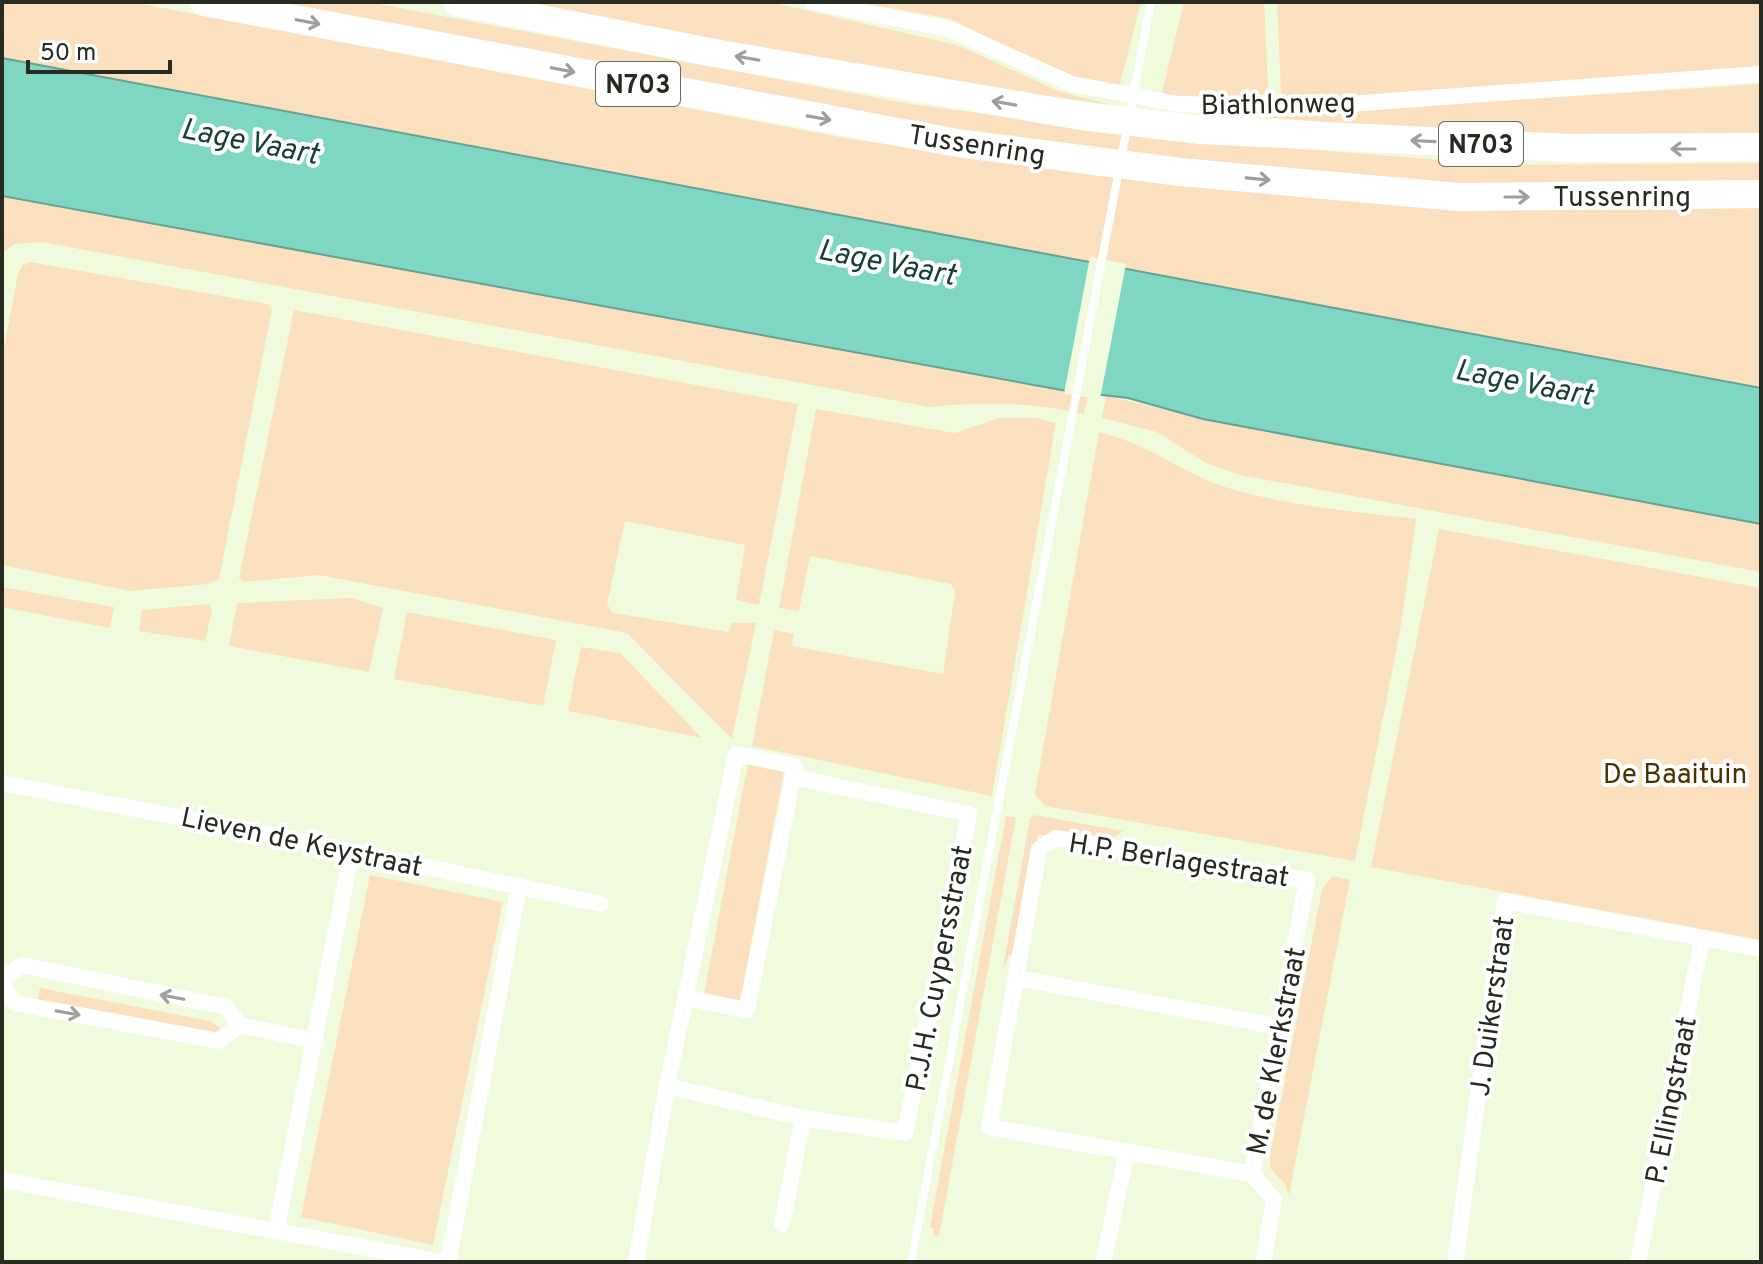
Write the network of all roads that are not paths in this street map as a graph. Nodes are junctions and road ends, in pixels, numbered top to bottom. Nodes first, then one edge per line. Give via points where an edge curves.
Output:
1 (204, 2) edge
2 (457, 2) edge
3 (812, 2) edge
4 (1151, 2) edge
5 (1761, 74) edge
6 (1761, 147) edge
7 (1761, 194) edge
8 (793, 777) junction
9 (2, 783) edge
10 (352, 851) junction
11 (1307, 880) joint
12 (519, 887) junction
13 (601, 904) dead end
14 (1702, 938) junction
15 (1761, 949) edge
16 (1017, 978) junction
17 (2, 982) edge
18 (688, 998) junction
19 (240, 1025) junction
20 (1280, 1027) junction
21 (316, 1041) junction
22 (667, 1086) junction
23 (803, 1118) junction
24 (1127, 1152) junction
25 (1252, 1174) junction
26 (2, 1180) edge
27 (782, 1224) dead end
28 (276, 1231) junction
29 (445, 1262) edge
30 (636, 1262) edge
31 (911, 1262) edge
32 (1103, 1262) edge
33 (1263, 1262) edge
34 (1455, 1262) edge
35 (1638, 1262) edge

1 -> 7 highway, Tussenring / N703 via 957,143 1180,172 1458,197
6 -> 2 highway, Tussenring / N703 via 1571,148 1201,130 1081,116
3 - 5 street, Biathlonweg via 949,29 1072,84 1179,104 1307,107
4 - 31 lane
8 - 18 street via 747,1010
8 - 18 street, P.J.H. Cuypersstraat via 795,766 736,754
8 - 23 street, P.J.H. Cuypersstraat via 969,814 905,1133
9 - 10 street, Lieven de Keystraat
10 - 12 street, Lieven de Keystraat
10 - 21 street
11 - 16 street, H.P. Berlagestraat via 1056,838 1039,849
11 - 20 street, M. de Klerkstraat
12 - 13 street, Lieven de Keystraat
12 - 29 street
14 - 15 street
14 - 34 street, J. Duikerstraat via 1505,901
14 - 35 street, P. Ellingstraat
16 - 20 street
16 - 24 street, H.P. Berlagestraat via 989,1127
19 -> 17 street via 226,1007 22,965
17 -> 19 street via 14,1003 219,1041
18 - 22 street
19 - 21 street
20 - 25 street, M. de Klerkstraat
21 - 28 street
22 - 23 street
22 - 30 street
23 - 27 street
24 - 25 street
24 - 32 street
25 - 33 street, M. de Klerkstraat via 1274,1200
26 - 28 street
28 - 29 street

